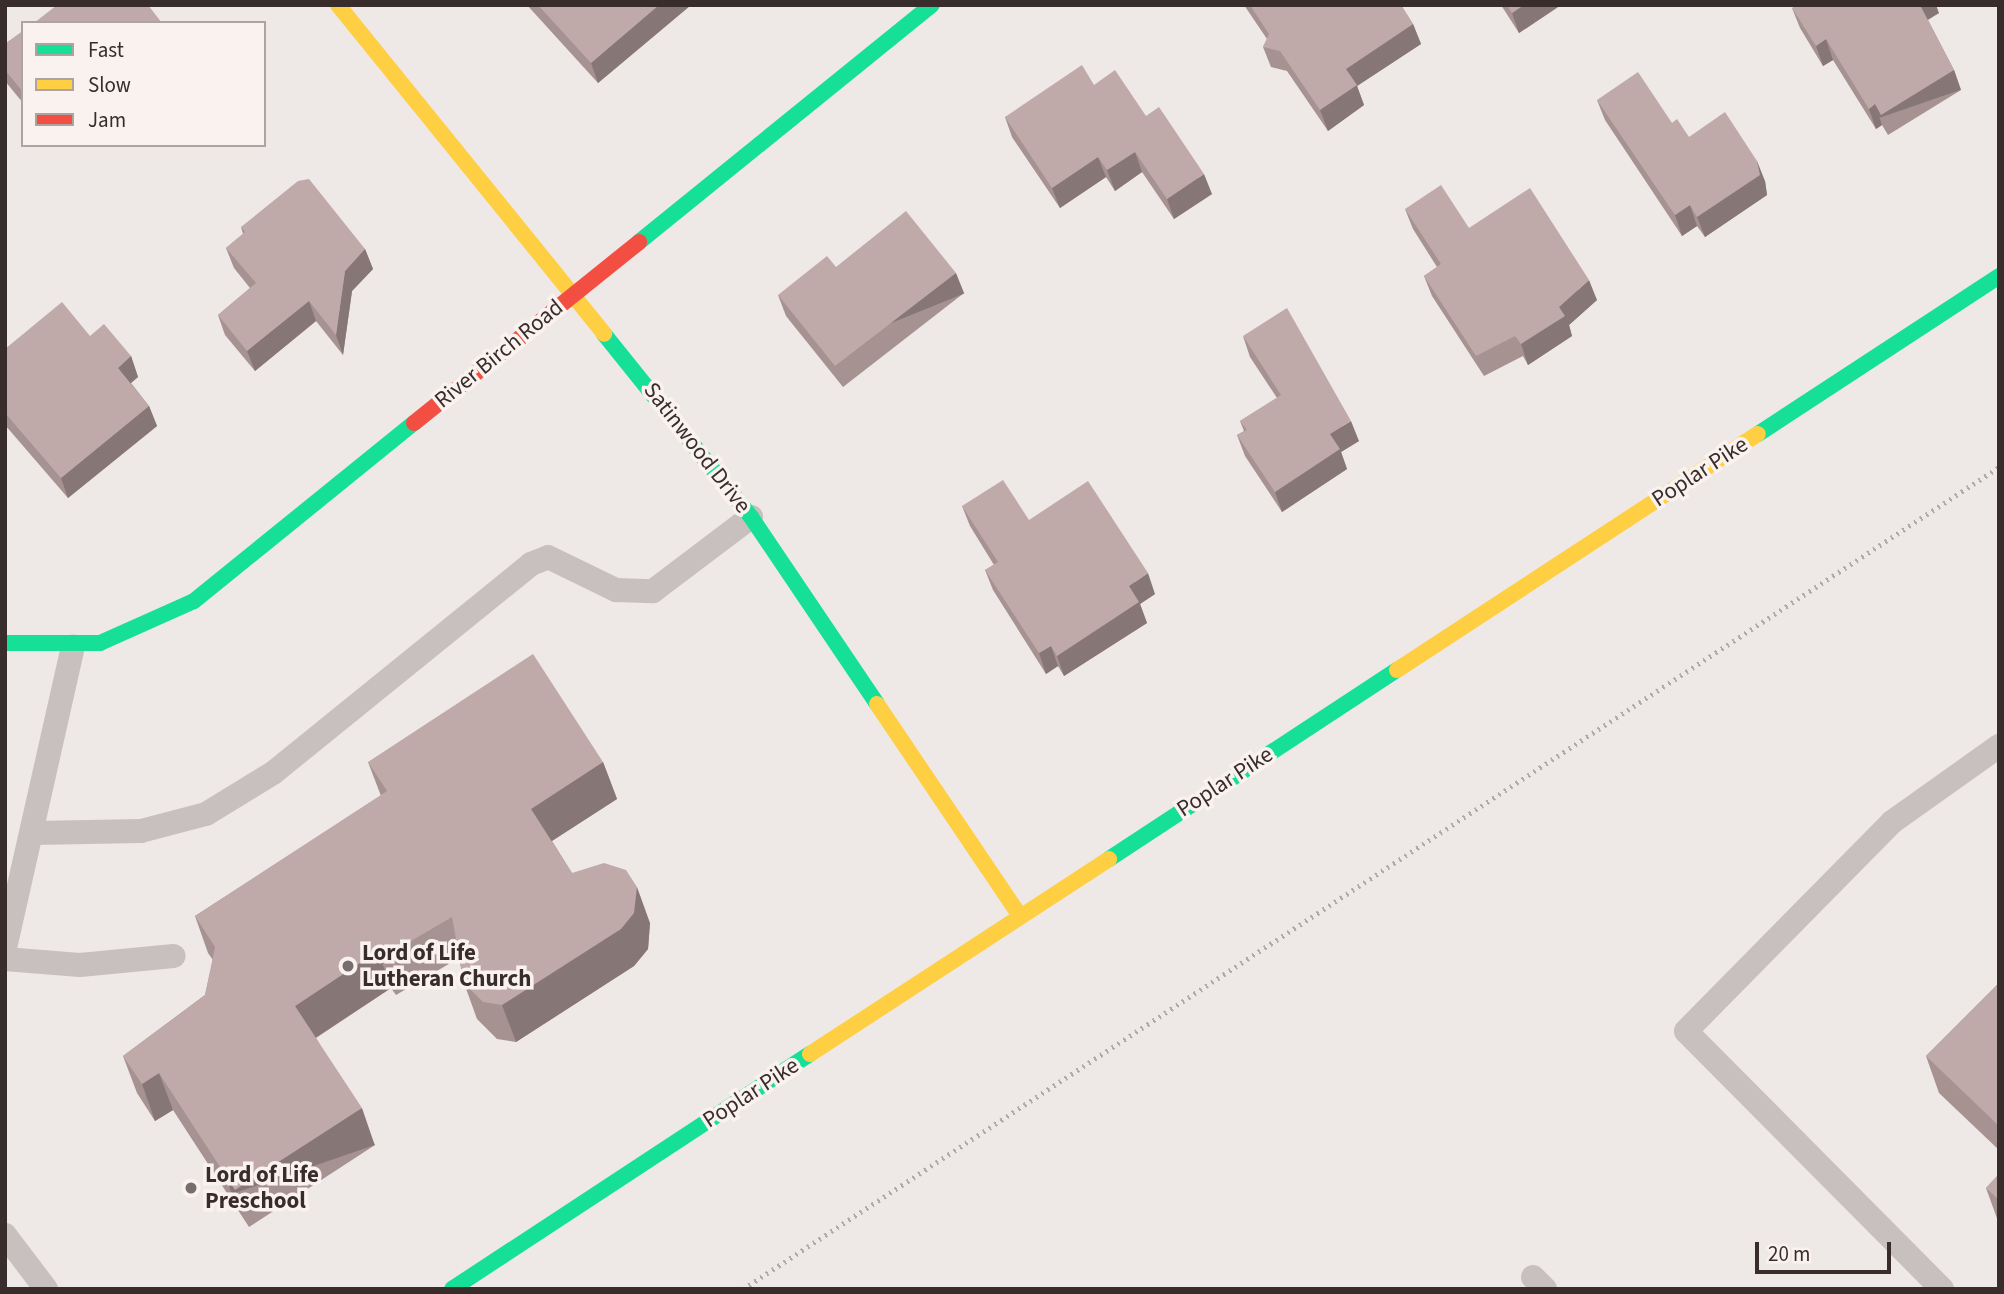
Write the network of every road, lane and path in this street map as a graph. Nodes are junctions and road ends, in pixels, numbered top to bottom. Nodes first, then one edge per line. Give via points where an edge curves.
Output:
1 (338, 5) edge
2 (932, 5) edge
3 (1999, 276) edge
4 (575, 292) junction
5 (751, 517) junction
6 (5, 643) edge
7 (73, 647) junction
8 (1999, 746) edge
9 (34, 833) junction
10 (1020, 916) junction
11 (5, 948) edge
12 (174, 956) dead end
13 (5, 959) edge
14 (5, 1235) edge
15 (46, 1289) edge
16 (452, 1289) edge
17 (1942, 1289) edge

1 - 4 street, Satinwood Drive
2 - 4 street, River Birch Road
3 - 10 street, Poplar Pike
4 - 5 street, Satinwood Drive
4 - 7 street, River Birch Road via 194,601 128,635
5 - 9 lane via 653,591 616,590 548,557 531,564 273,773 206,814 141,831
5 - 10 street, Satinwood Drive
6 - 7 street, River Birch Road
7 - 9 lane
8 - 17 lane via 1892,822 1686,1031
9 - 11 lane
10 - 16 street, Poplar Pike
12 - 13 lane via 80,965
14 - 15 lane

